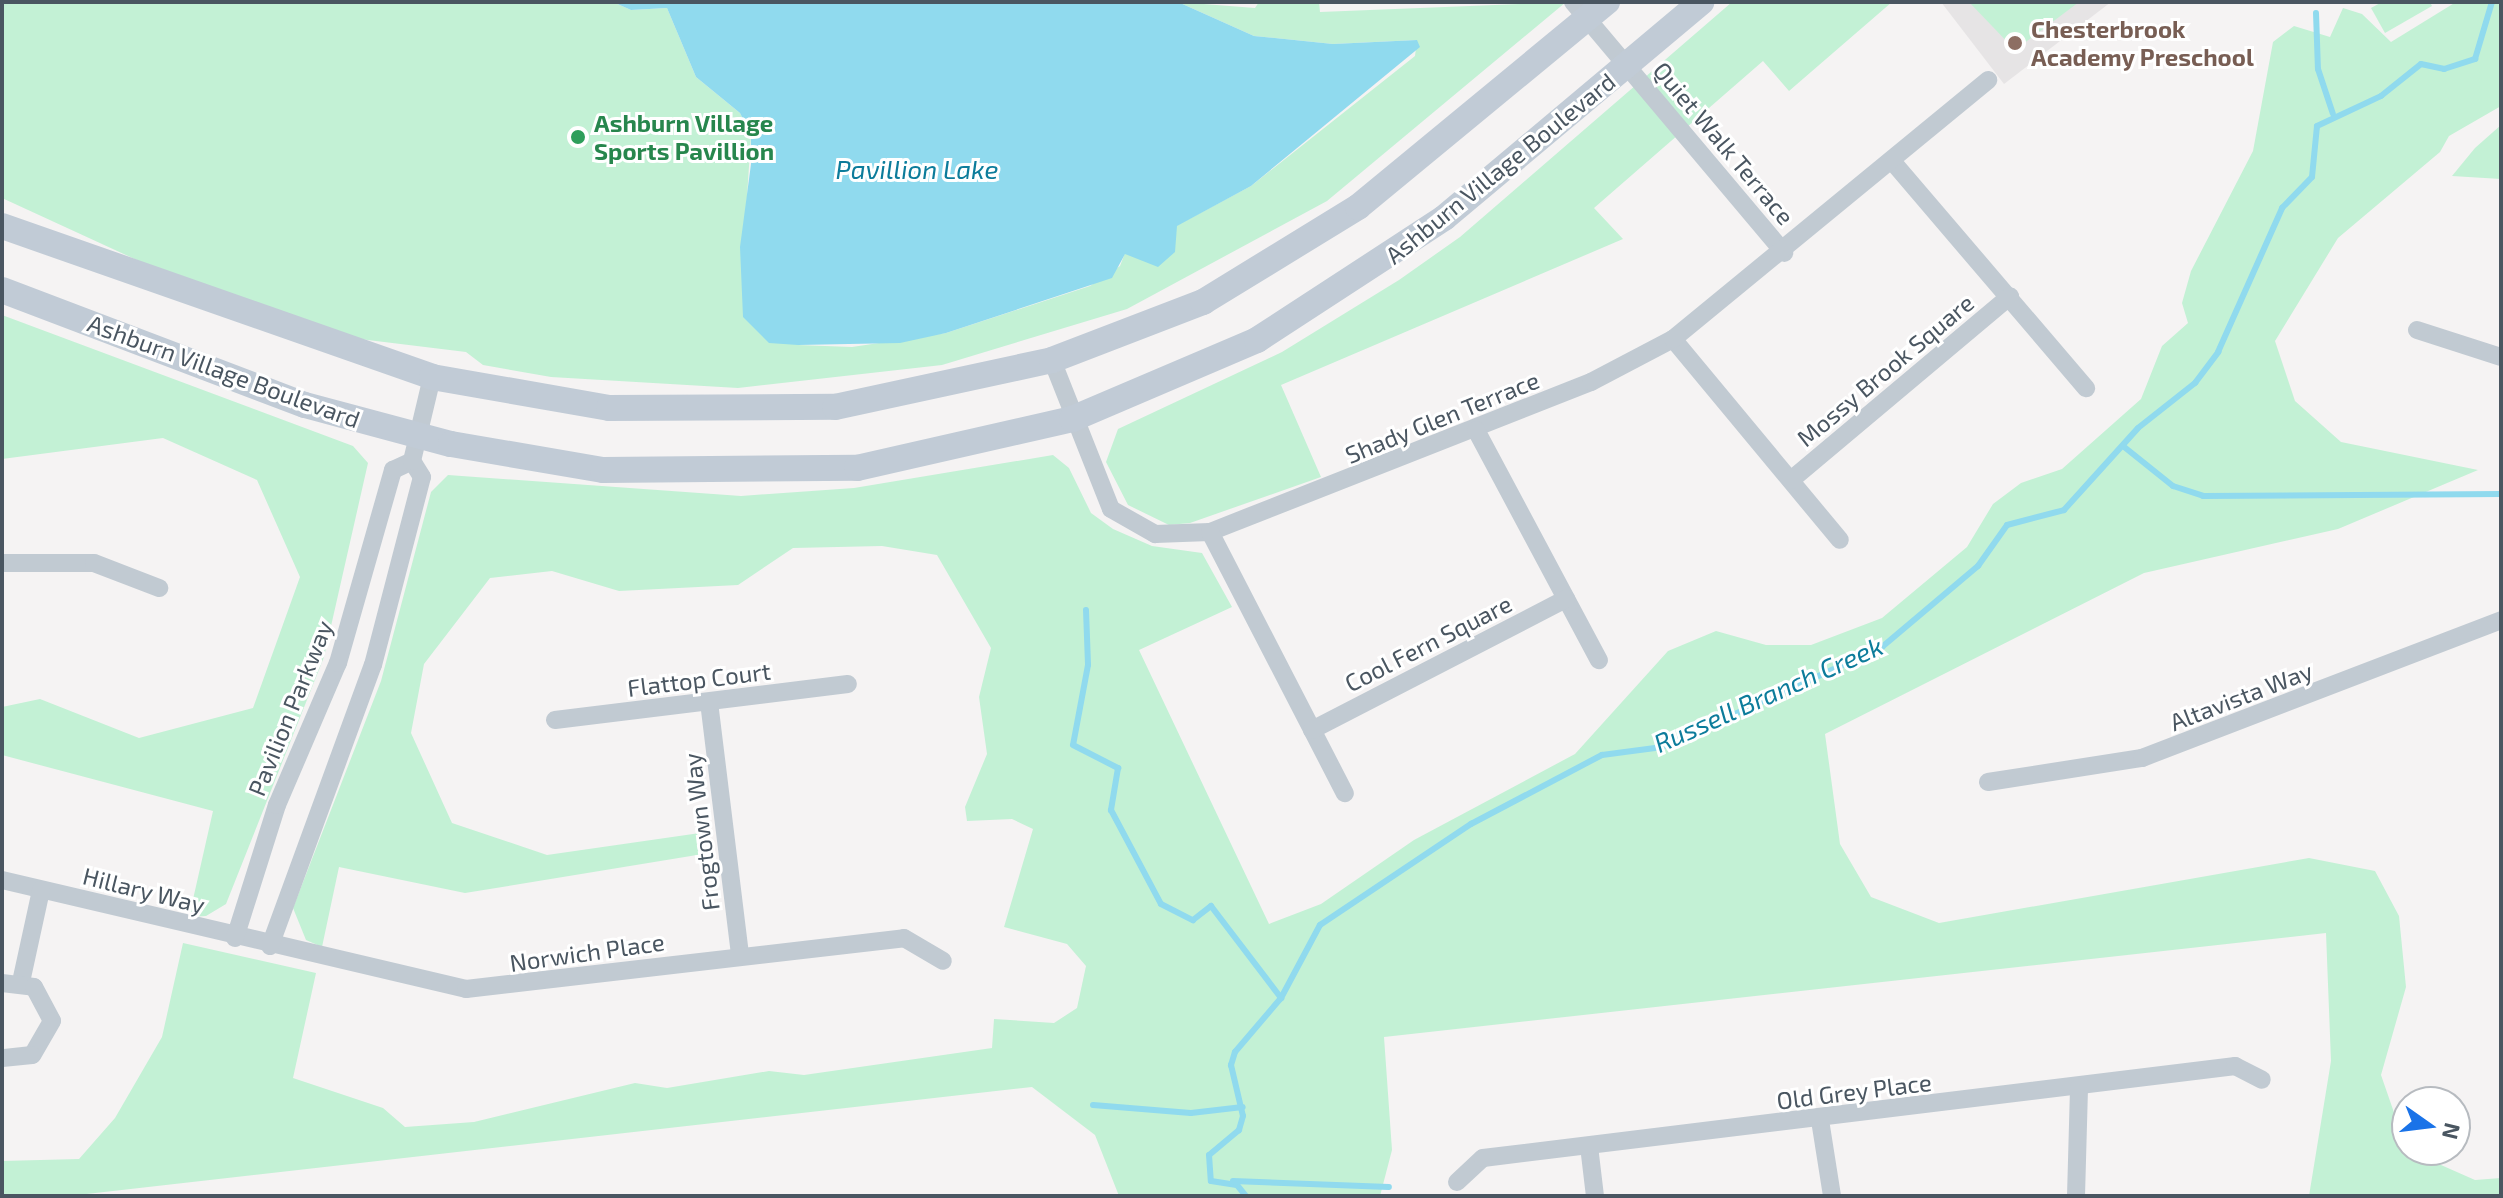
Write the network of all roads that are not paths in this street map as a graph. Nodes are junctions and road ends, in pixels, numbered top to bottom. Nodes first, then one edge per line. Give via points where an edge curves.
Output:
1 (1607, 2) edge
2 (1701, 2) edge
3 (1580, 11) edge
4 (1626, 65) junction
5 (1988, 80) dead end
6 (1892, 161) junction
7 (2, 226) edge
8 (1784, 253) junction
9 (2, 290) edge
10 (2010, 296) junction
11 (2417, 330) dead end
12 (1673, 339) junction
13 (2501, 357) edge
14 (1052, 360) junction
15 (432, 377) junction
16 (2086, 388) dead end
17 (1072, 419) junction
18 (1476, 430) junction
19 (415, 449) junction
20 (1791, 480) junction
21 (1210, 532) junction
22 (1840, 540) dead end
23 (2, 563) edge
24 (159, 588) dead end
25 (1566, 599) junction
26 (2501, 620) edge
27 (1599, 660) dead end
28 (848, 684) dead end
29 (709, 702) junction
30 (555, 720) dead end
31 (1312, 730) junction
32 (1988, 782) dead end
33 (1345, 793) dead end
34 (2, 880) edge
35 (41, 890) junction
36 (235, 938) junction
37 (270, 946) junction
38 (740, 956) junction
39 (943, 961) dead end
40 (21, 982) junction
41 (2, 983) edge
42 (2, 1058) edge
43 (2262, 1080) dead end
44 (2079, 1087) junction
45 (1820, 1120) junction
46 (1589, 1146) junction
47 (1457, 1182) dead end
48 (1595, 1196) edge
49 (1832, 1196) edge
50 (2076, 1196) edge

1 - 3 main road
2 - 4 main road, Ashburn Village Boulevard
3 - 4 street, Quiet Walk Terrace
3 - 14 main road via 1418,162 1315,237 1203,302
4 - 8 street, Quiet Walk Terrace
4 - 17 main road, Ashburn Village Boulevard via 1444,218 1349,286 1230,353
5 - 6 street, Shady Glen Terrace
6 - 8 street, Shady Glen Terrace
6 - 10 street, Mossy Brook Square
7 - 15 main road
8 - 12 street, Shady Glen Terrace
9 - 19 main road, Ashburn Village Boulevard
10 - 16 street, Mossy Brook Square
10 - 20 street, Mossy Brook Square
11 - 13 street
12 - 18 street, Shady Glen Terrace
12 - 20 street, Mossy Brook Square
14 - 15 main road via 895,397 742,412 609,408
14 - 17 street, Shady Glen Terrace
15 - 19 street
17 - 19 main road, Ashburn Village Boulevard via 882,463 796,472 603,470
17 - 21 street, Shady Glen Terrace via 1111,509 1171,538
18 - 21 street, Shady Glen Terrace
18 - 25 street
19 - 36 street, Pavilion Parkway via 393,470 338,663 277,805
19 - 37 street via 422,477 373,665 309,821
20 - 22 street, Mossy Brook Square
21 - 31 street
23 - 24 street via 94,563
25 - 27 street
25 - 31 street, Cool Fern Square
26 - 32 street, Altavista Way via 2156,754
28 - 29 street, Flattop Court
29 - 30 street, Flattop Court
29 - 38 street, Frogtown Way
31 - 33 street
34 - 35 street, Hillary Way
35 - 36 street, Hillary Way
35 - 40 street
36 - 37 street, Norwich Place
37 - 38 street, Norwich Place via 466,989
38 - 39 street, Norwich Place via 904,938
40 - 41 street
40 - 42 street via 44,996 50,1035 32,1055
43 - 44 street, Old Grey Place via 2235,1066
44 - 45 street, Old Grey Place
44 - 50 street
45 - 46 street, Old Grey Place
45 - 49 street
46 - 47 street, Old Grey Place via 1483,1158
46 - 48 street

